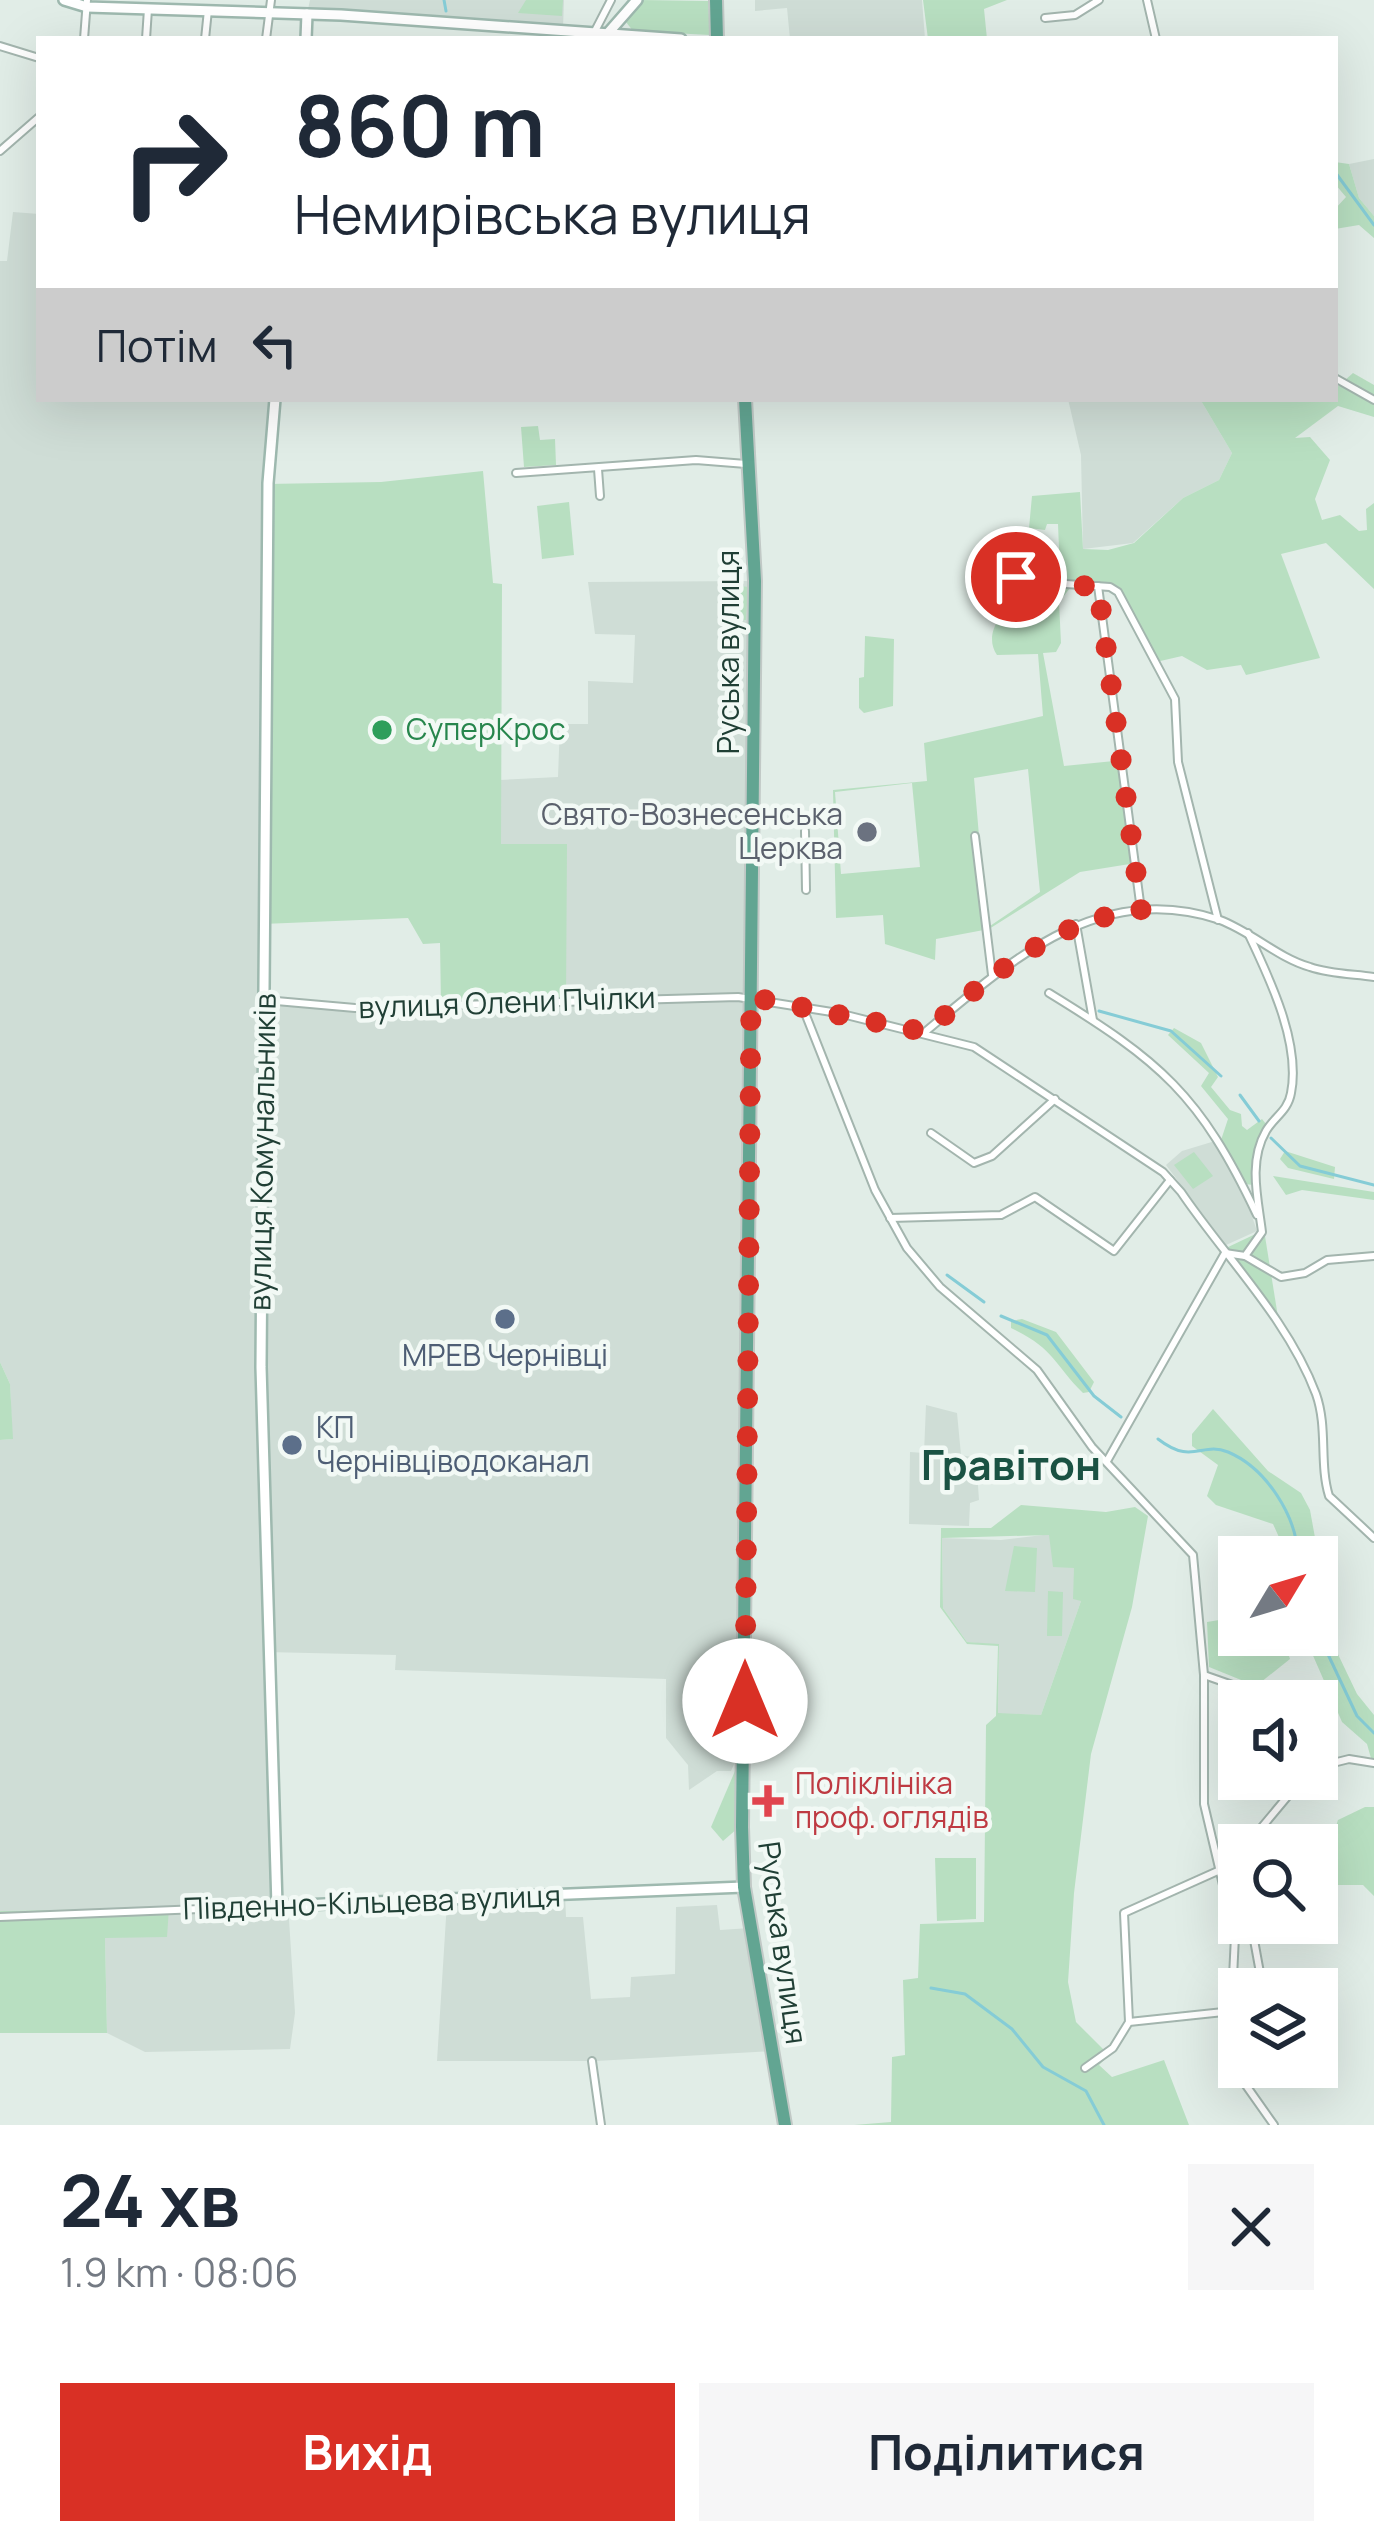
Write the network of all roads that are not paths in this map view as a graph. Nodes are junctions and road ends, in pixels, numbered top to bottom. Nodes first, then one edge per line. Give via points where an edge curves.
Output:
1 (64, 0) edge
2 (611, 0) edge
3 (637, 0) edge
4 (716, 0) edge
5 (1099, 0) edge
6 (1147, 0) edge
7 (87, 4) edge
8 (270, 6) edge
9 (148, 9) junction
10 (208, 10) junction
11 (308, 14) junction
12 (1045, 18) dead end
13 (595, 31) junction
14 (609, 32) junction
15 (84, 36) edge
16 (146, 36) edge
17 (205, 36) edge
18 (266, 36) edge
19 (306, 36) edge
20 (650, 36) edge
21 (717, 36) edge
22 (1155, 36) edge
23 (0, 46) edge
24 (36, 57) edge
25 (36, 120) edge
26 (0, 151) edge
27 (1338, 379) edge
28 (1374, 400) edge
29 (275, 402) edge
30 (745, 402) edge
31 (750, 465) junction
32 (598, 468) junction
33 (516, 473) dead end
34 (600, 496) dead end
35 (992, 538) dead end
36 (1098, 586) junction
37 (805, 831) dead end
38 (975, 836) dead end
39 (806, 890) dead end
40 (1141, 910) junction
41 (1218, 920) junction
42 (1076, 923) junction
43 (1249, 933) junction
44 (992, 976) junction
45 (1374, 976) edge
46 (1049, 993) dead end
47 (751, 997) junction
48 (265, 1000) junction
49 (803, 1008) junction
50 (1094, 1021) junction
51 (925, 1032) junction
52 (1055, 1099) junction
53 (931, 1132) dead end
54 (1170, 1179) junction
55 (890, 1218) junction
56 (1261, 1224) junction
57 (1225, 1253) junction
58 (1245, 1256) junction
59 (1374, 1256) edge
60 (1107, 1461) junction
61 (1374, 1538) edge
62 (1204, 1675) junction
63 (1218, 1680) edge
64 (1338, 1761) edge
65 (1374, 1763) edge
66 (1284, 1800) edge
67 (1264, 1824) edge
68 (1218, 1862) edge
69 (1218, 1871) edge
70 (744, 1887) junction
71 (277, 1906) junction
72 (0, 1917) edge
73 (1218, 2013) edge
74 (1130, 2023) junction
75 (592, 2061) dead end
76 (1085, 2068) dead end
77 (1248, 2088) edge
78 (601, 2125) edge
79 (785, 2125) edge
80 (1274, 2125) edge

1 - 7 street
2 - 13 street
3 - 14 street
4 - 21 main road
5 - 12 street via 1075,15
6 - 22 street
7 - 9 street
7 - 15 street
8 - 10 street
8 - 11 street
8 - 18 street
9 - 10 street
9 - 16 street
10 - 17 street
11 - 13 street
11 - 19 street
13 - 14 street
14 - 20 street
23 - 24 street
25 - 26 street
27 - 28 street
29 - 48 street, вулиця Комунальників
30 - 31 main road, Руська вулиця
31 - 32 street via 696,460
31 - 47 main road, Руська вулиця
32 - 33 street
32 - 34 street
35 - 36 street via 1022,581
36 - 40 street
36 - 41 street via 1118,592 1168,678 1178,762
37 - 39 street
38 - 44 street
40 - 41 street
40 - 42 street
41 - 43 street
42 - 44 street
42 - 50 street
43 - 45 street via 1310,968
43 - 56 street via 1292,1082 1286,1108 1259,1145
44 - 51 street
46 - 50 street
47 - 48 street, вулиця Олени Пчілки via 355,1008
47 - 49 street, вулиця Олени Пчілки
47 - 70 main road, Руська вулиця
48 - 71 street, вулиця Комунальників via 260,1367
49 - 51 street, вулиця Олени Пчілки
49 - 55 street
50 - 56 street via 1159,1066 1193,1104
51 - 52 street, вулиця Олени Пчілки via 974,1047
52 - 53 street via 974,1163
52 - 54 street, вулиця Олени Пчілки
54 - 55 street via 1114,1251 1035,1197 1001,1215
54 - 57 street, вулиця Олени Пчілки
55 - 60 street via 940,1287 1019,1351
56 - 58 street
57 - 58 street
57 - 60 street
57 - 61 street, вулиця Олени Пчілки via 1315,1392 1329,1496
58 - 59 street via 1281,1277 1327,1260
60 - 62 street via 1193,1555
62 - 63 street
62 - 68 street via 1204,1804
64 - 65 street
66 - 67 street
69 - 74 street via 1124,1913
70 - 71 street, Південно-Кільцева вулиця
70 - 79 main road, Руська вулиця
71 - 72 street, Південно-Кільцева вулиця
73 - 74 street
74 - 76 street
75 - 78 street
77 - 80 street

